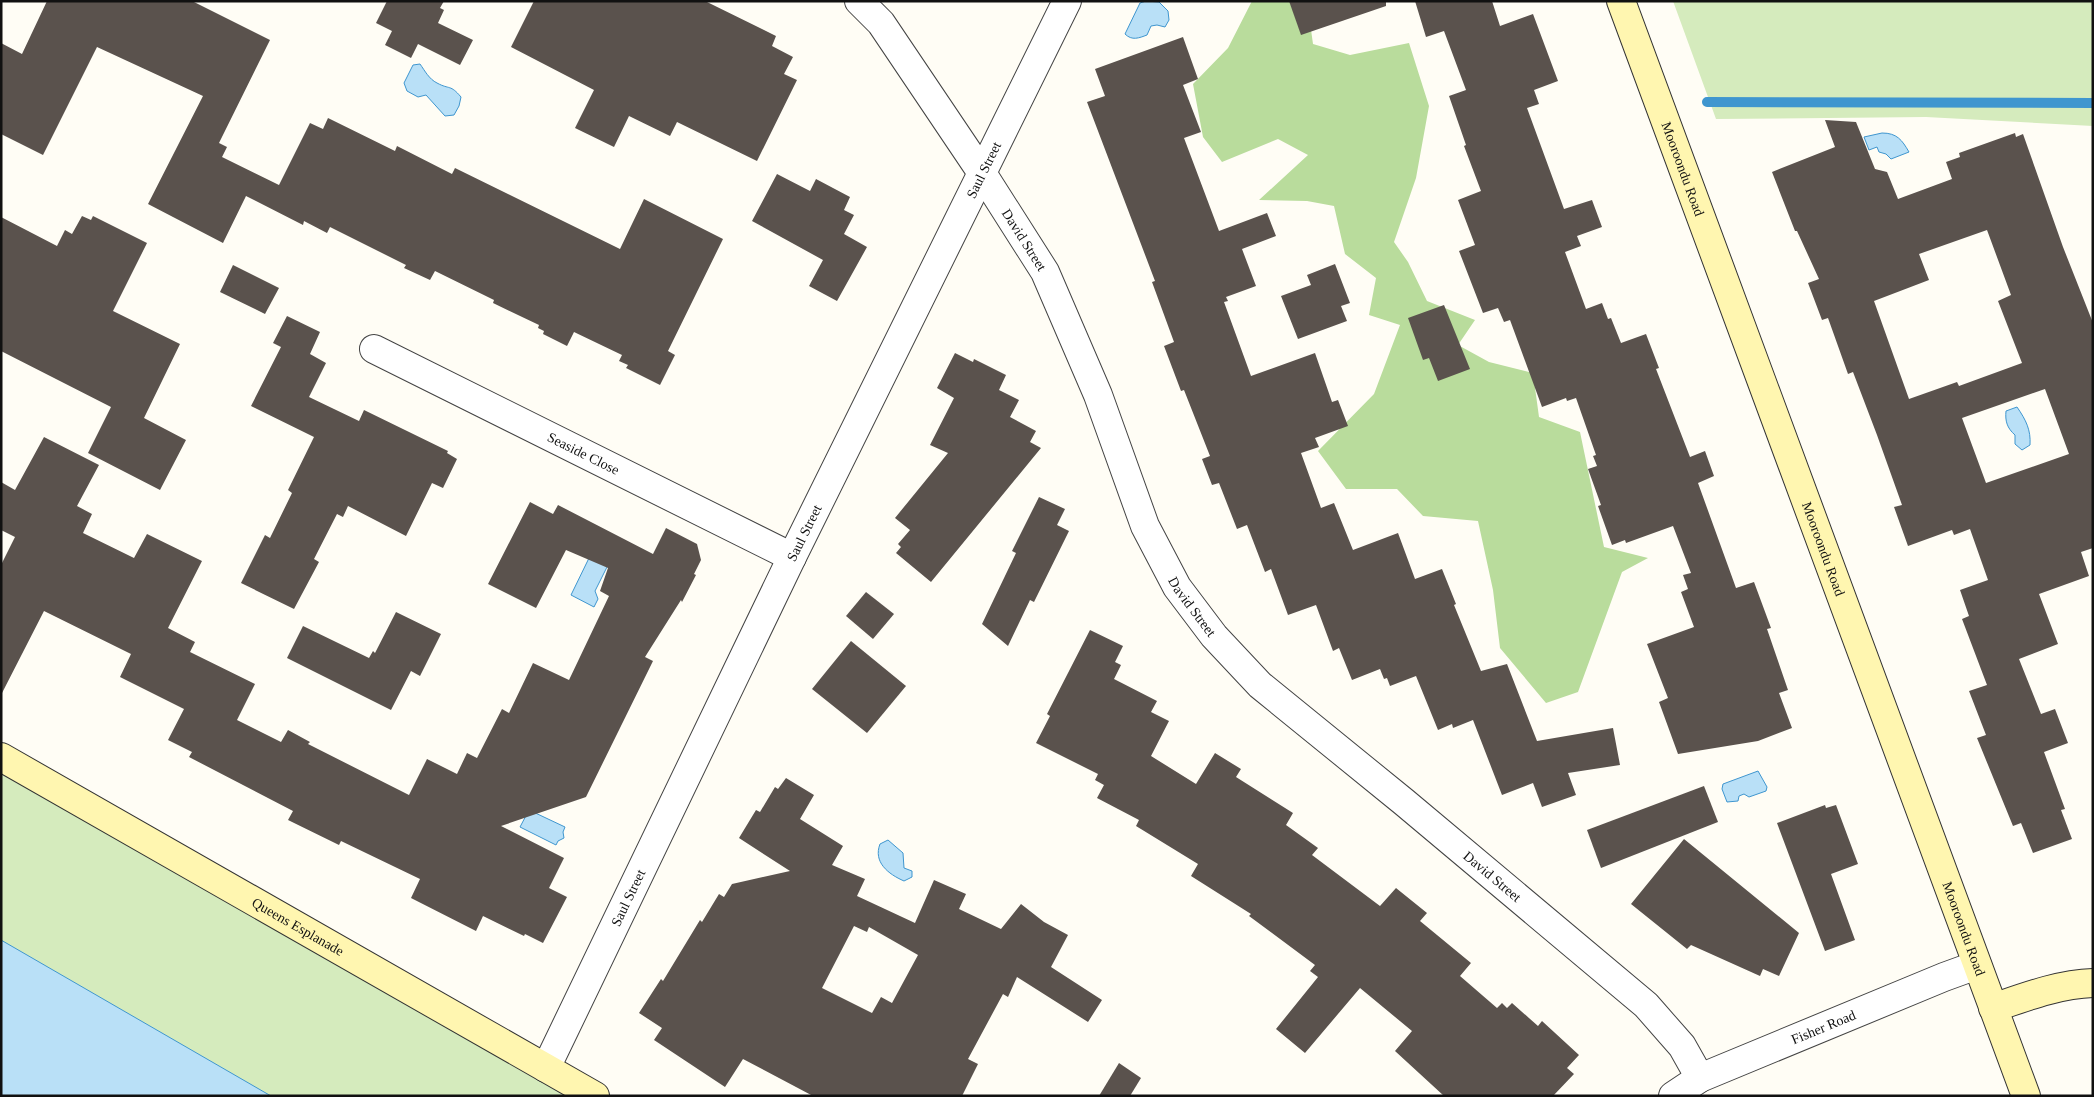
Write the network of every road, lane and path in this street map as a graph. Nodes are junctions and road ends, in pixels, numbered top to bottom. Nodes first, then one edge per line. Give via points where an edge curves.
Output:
1 (859, 1) edge
2 (1067, 1) edge
3 (1621, 1) edge
4 (982, 173) junction
5 (374, 349) dead end
6 (792, 557) junction
7 (1, 757) edge
8 (1977, 965) junction
9 (2093, 984) edge
10 (1993, 1008) junction
11 (546, 1068) junction
12 (1700, 1078) junction
13 (595, 1096) edge
14 (1673, 1096) edge
15 (2026, 1096) edge

1 - 4 street, David Street via 881,23
2 - 4 street, Saul Street
3 - 8 street, Mooroondu Road
4 - 6 street, Saul Street
4 - 12 street, David Street via 1045,272 1098,395 1145,526 1178,587 1214,636 1260,685 1646,1005 1682,1046
5 - 6 street, Seaside Close
6 - 11 street, Saul Street
7 - 11 street, Queens Esplanade
8 - 10 street, Mooroondu Road
8 - 12 street, Fisher Road
9 - 10 street via 2076,984
10 - 15 street, Mooroondu Road
11 - 13 street, Queens Esplanade
12 - 14 street, Fisher Road

